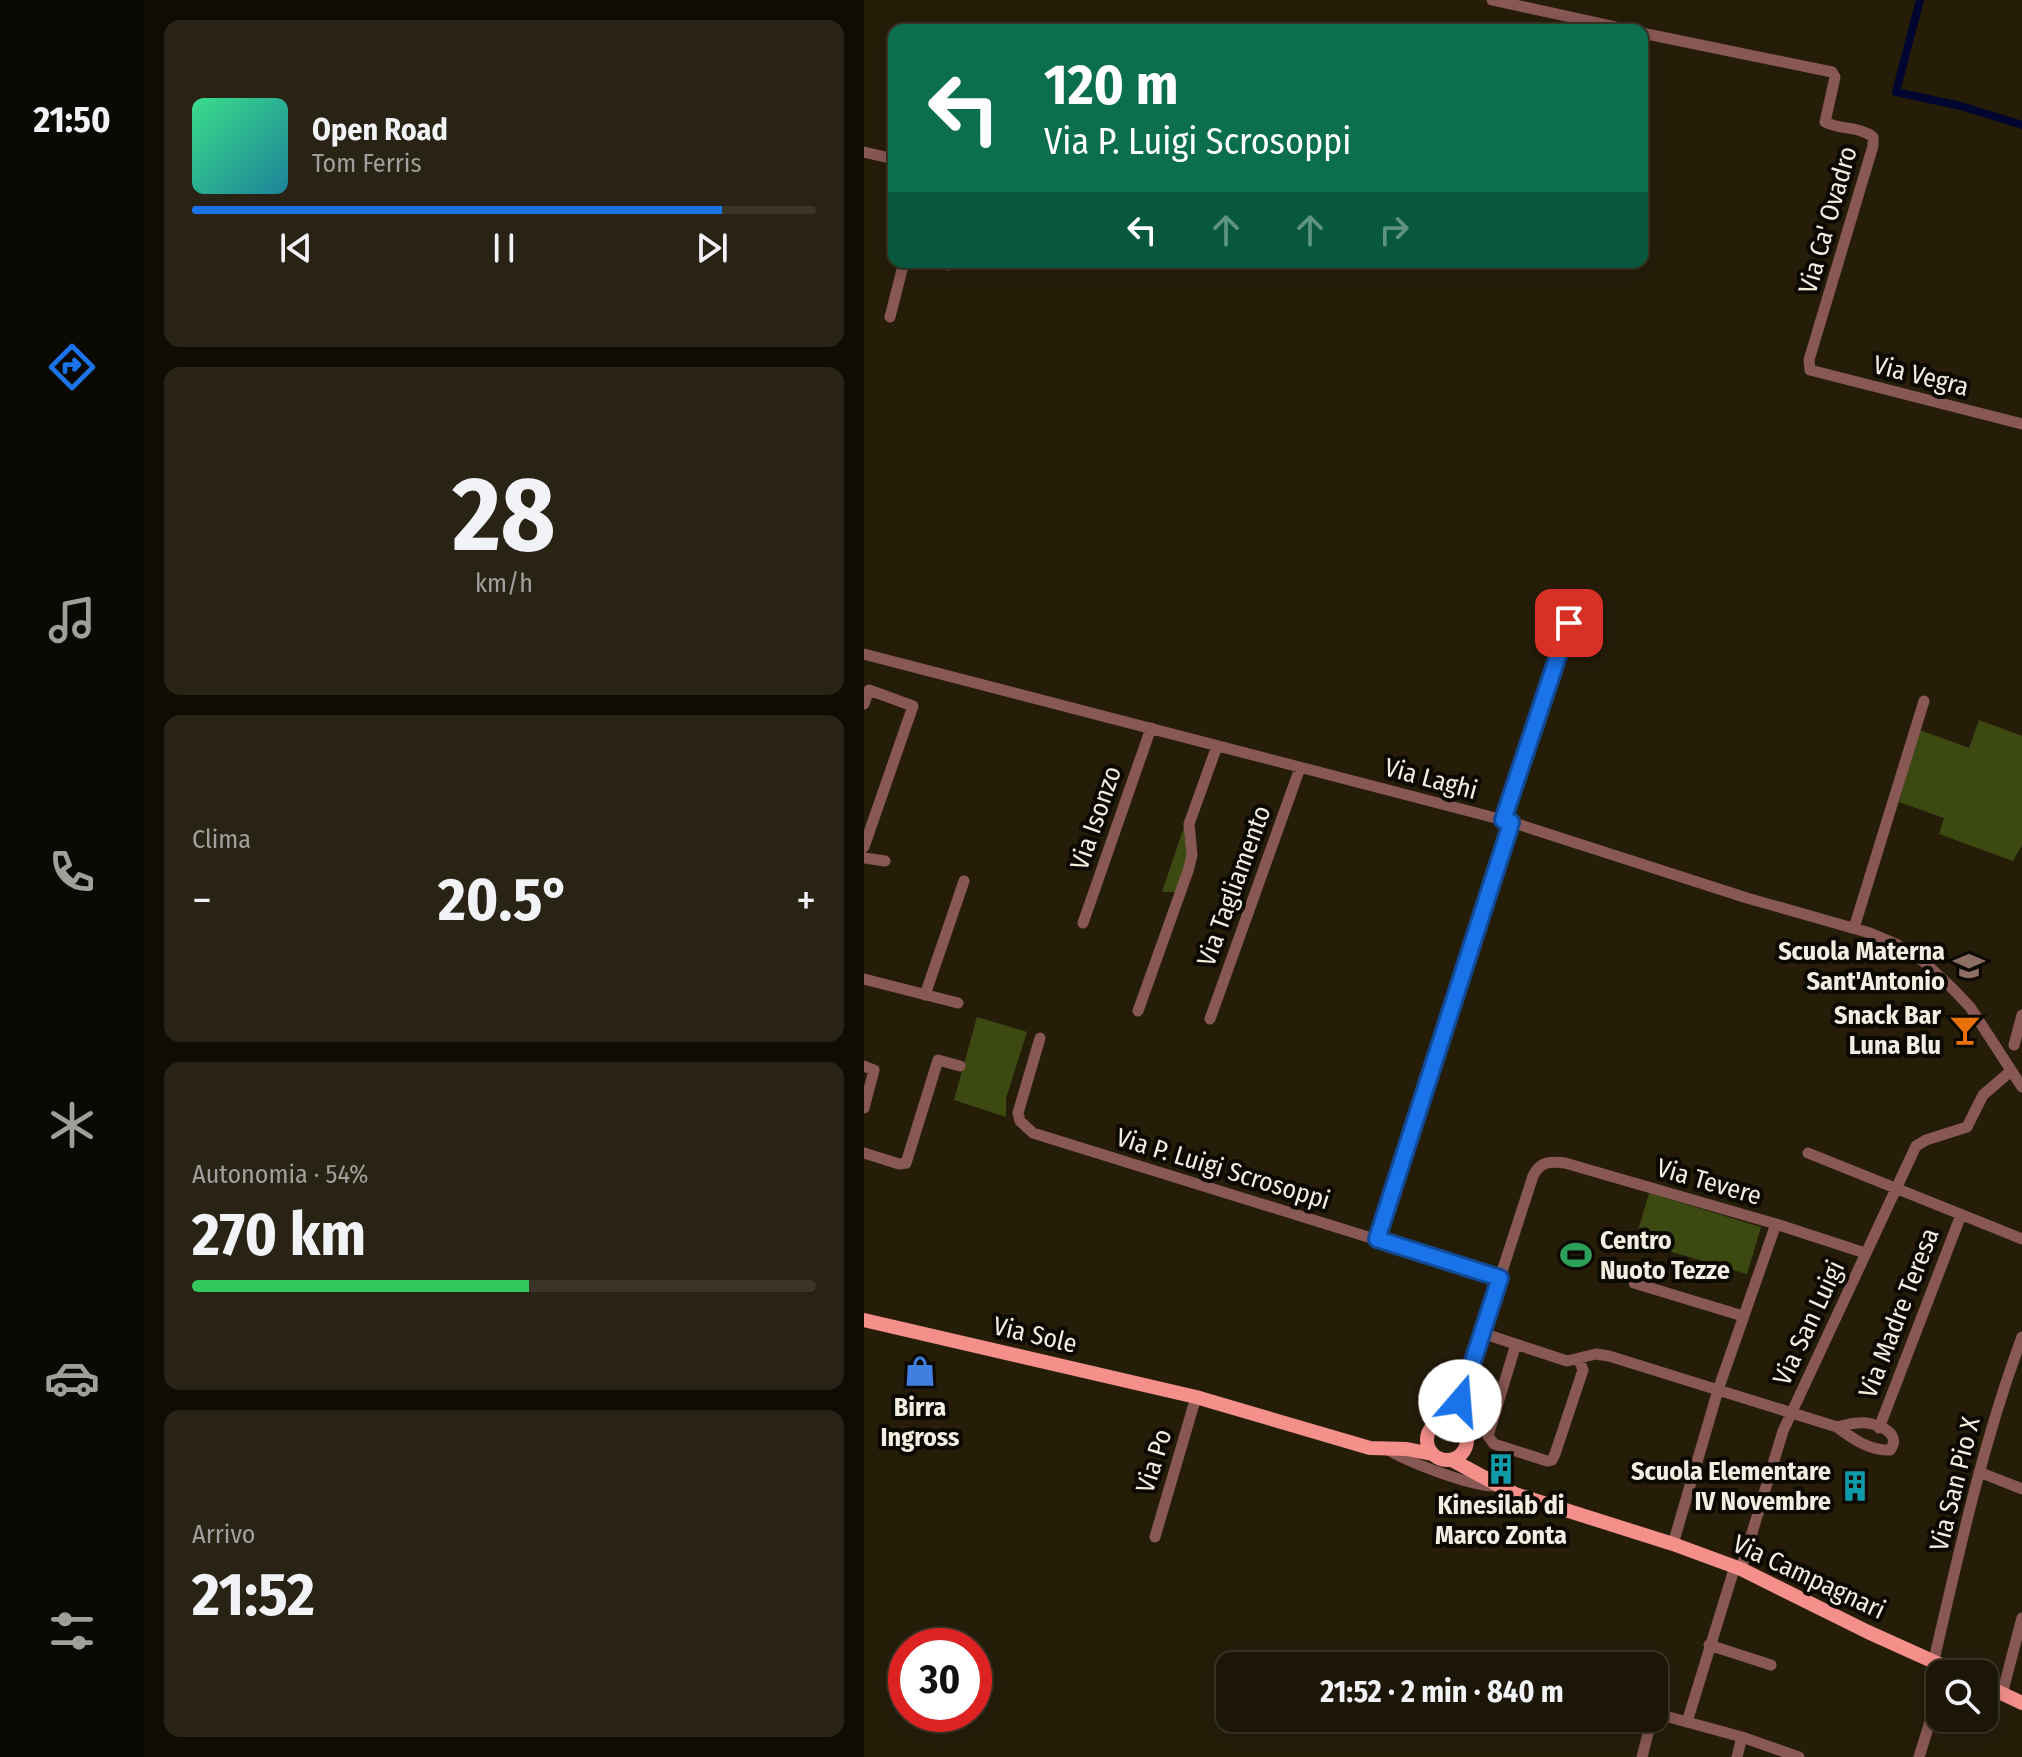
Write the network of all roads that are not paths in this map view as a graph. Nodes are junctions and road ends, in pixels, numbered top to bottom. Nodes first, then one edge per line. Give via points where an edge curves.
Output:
1 (1492, 0) edge
2 (1602, 24) edge
3 (1648, 34) edge
4 (864, 152) edge
5 (888, 158) edge
6 (902, 268) edge
7 (890, 317) dead end
8 (1810, 370) joint
9 (2022, 424) edge
10 (1569, 623) dead end
11 (864, 654) edge
12 (865, 697) edge
13 (1924, 701) dead end
14 (1151, 728) junction
15 (1217, 746) junction
16 (1300, 768) junction
17 (1507, 821) junction
18 (864, 847) edge
19 (864, 858) edge
20 (885, 861) dead end
21 (964, 881) dead end
22 (1083, 923) dead end
23 (1854, 928) junction
24 (864, 979) edge
25 (925, 995) junction
26 (958, 1003) dead end
27 (1138, 1011) dead end
28 (2022, 1015) edge
29 (1210, 1019) dead end
30 (1040, 1038) dead end
31 (2006, 1049) junction
32 (864, 1066) edge
33 (960, 1066) dead end
34 (2022, 1087) edge
35 (864, 1108) edge
36 (864, 1153) edge
37 (1808, 1153) dead end
38 (1896, 1188) junction
39 (1961, 1215) junction
40 (1776, 1224) junction
41 (1377, 1239) junction
42 (2022, 1239) edge
43 (1865, 1253) junction
44 (1500, 1278) junction
45 (1634, 1283) dead end
46 (1743, 1316) junction
47 (864, 1320) edge
48 (1482, 1333) junction
49 (2021, 1340) edge
50 (1516, 1344) junction
51 (1579, 1360) junction
52 (1718, 1390) junction
53 (1196, 1397) junction
54 (1460, 1401) junction
55 (1791, 1413) junction
56 (1443, 1420) junction
57 (1461, 1425) junction
58 (1837, 1427) junction
59 (1879, 1428) junction
60 (1428, 1432) junction
61 (1467, 1444) junction
62 (1390, 1448) junction
63 (1432, 1454) junction
64 (1452, 1460) junction
65 (1979, 1472) junction
66 (1484, 1476) junction
67 (1498, 1485) junction
68 (2022, 1489) edge
69 (1155, 1537) dead end
70 (1673, 1544) junction
71 (1738, 1568) junction
72 (2022, 1618) edge
73 (1709, 1645) junction
74 (1930, 1659) joint
75 (1771, 1665) dead end
76 (1998, 1692) edge
77 (2002, 1694) junction
78 (2022, 1703) edge
79 (1668, 1719) edge
80 (1687, 1722) junction
81 (1649, 1732) edge
82 (1927, 1732) edge
83 (1742, 1737) junction
84 (1642, 1757) edge
85 (1737, 1757) edge
86 (1799, 1757) edge
87 (1919, 1757) edge

1 - 2 street
3 - 8 street, Via Ca' Ovadro via 1832,72 1825,122 1873,137
4 - 5 street
6 - 7 street
8 - 9 street, Via Vegra
10 - 17 street
11 - 14 street, Via Laghi
12 - 18 street via 869,690 913,706
13 - 23 street
14 - 15 street, Via Laghi
14 - 22 street, Via Isonzo
15 - 16 street, Via Laghi
15 - 27 street via 1189,824 1188,871
16 - 17 street, Via Laghi
16 - 29 street, Via Tagliamento
17 - 23 street, Via Laghi
17 - 41 street
19 - 20 street
21 - 25 street
23 - 31 street, Via Laghi via 1923,961
24 - 25 street
25 - 26 street
28 - 31 street
30 - 41 street, Via P. Luigi Scrosoppi via 1018,1113 1033,1133
31 - 34 street
31 - 38 street, Via San Luigi via 1967,1127 1916,1146
32 - 35 street via 874,1070
33 - 36 street via 938,1060 906,1163
37 - 38 street
38 - 39 street
38 - 43 street, Via San Luigi
39 - 42 street
39 - 59 street, Via Madre Teresa
40 - 43 street, Via Tevere
40 - 44 street, Via Tevere via 1550,1161 1533,1176
40 - 46 street
41 - 44 street, Via P. Luigi Scrosoppi
43 - 55 street, Via San Luigi
44 - 48 street
45 - 46 street
46 - 52 street
47 - 53 main road, Via Sole
48 - 50 street, Via Madre Teresa
48 - 54 street
49 - 65 street, Via San Pio X
50 - 51 street, Via Madre Teresa
50 - 51 street via 1488,1436 1494,1444 1547,1461 1555,1454 1583,1370
51 - 52 street, Via Madre Teresa via 1609,1356
52 - 55 street, Via Madre Teresa
52 - 70 street
53 - 62 main road, Via Campagnari via 1358,1445
53 - 69 street, Via Po
54 - 56 street
54 - 57 street
55 - 58 street, Via Madre Teresa
55 - 71 street, Via San Luigi
56 - 57 main road
56 - 60 main road
57 - 61 main road
58 - 59 street, Via Madre Teresa via 1860,1423
58 - 59 street, Via Madre Teresa via 1856,1442 1888,1451 1895,1437
60 - 62 main road
60 - 63 main road
61 - 64 main road
61 - 66 main road, Via Campagnari
62 - 63 main road, Via Campagnari
62 - 67 street, Via Campagnari via 1410,1462 1488,1487
63 - 64 main road
64 - 66 main road, Via Campagnari
65 - 68 street
65 - 74 street, Via San Pio X
66 - 67 main road, Via Campagnari
67 - 70 main road, Via Campagnari
70 - 71 main road, Via Campagnari
71 - 73 street, Via San Luigi
71 - 74 main road, Via Campagnari
72 - 77 street
73 - 75 street
73 - 80 street, Via San Luigi
76 - 77 main road
77 - 78 main road
79 - 80 street
80 - 83 street
81 - 84 street
82 - 87 street
83 - 85 street
83 - 86 street

